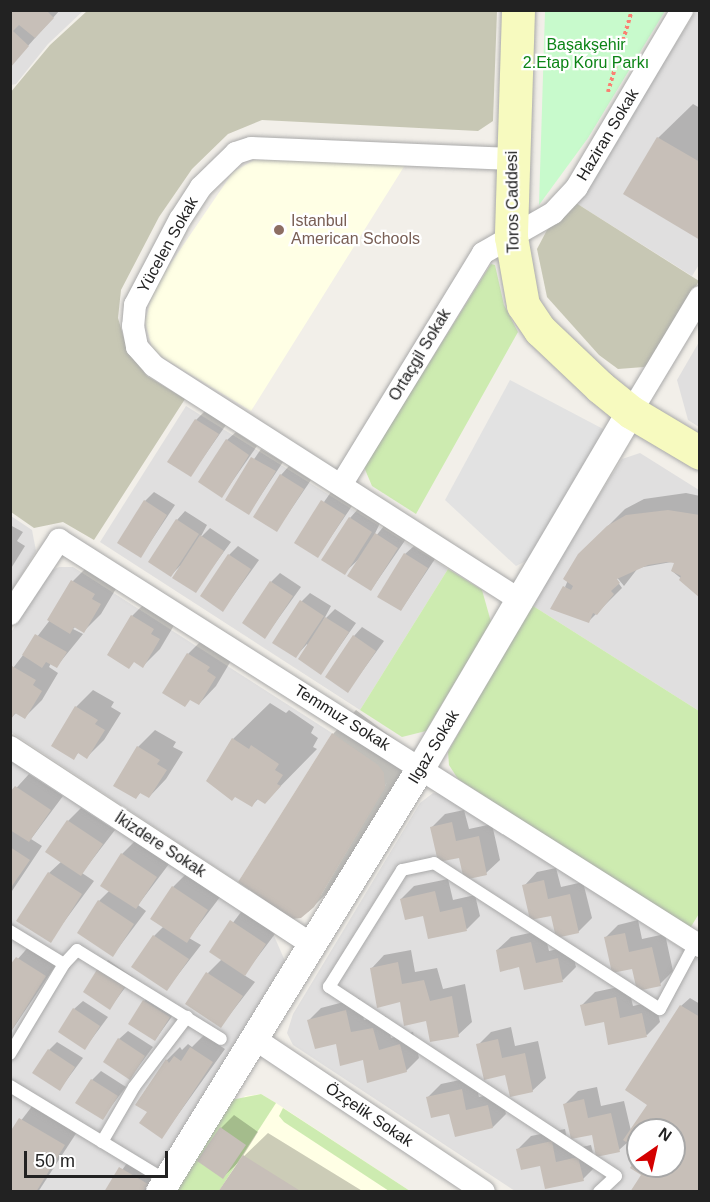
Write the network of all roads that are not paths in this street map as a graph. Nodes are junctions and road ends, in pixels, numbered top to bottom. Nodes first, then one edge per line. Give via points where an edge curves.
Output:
1 (518, 10) edge
2 (682, 10) edge
3 (512, 159) junction
4 (511, 237) junction
5 (699, 297) edge
6 (631, 412) junction
7 (699, 453) edge
8 (341, 485) junction
9 (522, 601) junction
10 (10, 614) edge
11 (10, 747) edge
12 (421, 768) junction
13 (10, 931) edge
14 (698, 942) edge
15 (310, 944) junction
16 (64, 964) junction
17 (187, 1017) junction
18 (221, 1039) dead end
19 (255, 1039) junction
20 (10, 1054) edge
21 (10, 1086) edge
22 (102, 1142) junction
23 (164, 1186) edge
24 (484, 1191) edge
25 (599, 1191) edge

1 - 3 main road, Toros Caddesi
2 - 4 street, Haziran Sokak via 577,187 553,213
3 - 4 main road, Toros Caddesi
3 - 8 street, Yücelen Sokak via 251,148 236,153 201,188 151,270 135,305 137,347 154,366
4 - 6 main road, Toros Caddesi via 523,305 560,350
4 - 8 street, Ortaçgil Sokak via 483,253
5 - 6 street, Ilgaz Sokak
6 - 7 main road, Toros Caddesi
6 - 9 street, Ilgaz Sokak
8 - 9 street, Yücelen Sokak
9 - 12 street, Ilgaz Sokak
10 - 12 street, Temmuz Sokak via 59,540
11 - 15 street, İkizdere Sokak
12 - 14 street, Temmuz Sokak
12 - 15 street, Ilgaz Sokak
13 - 16 lane
14 - 25 lane via 660,1009 434,863 402,870 329,987 616,1176
15 - 19 street, Ilgaz Sokak
16 - 17 lane via 77,950
16 - 20 lane
17 - 18 lane
17 - 22 lane via 134,1087
19 - 23 street, Ilgaz Sokak
19 - 24 street, Özçelik Sokak
21 - 22 lane
22 - 23 lane

